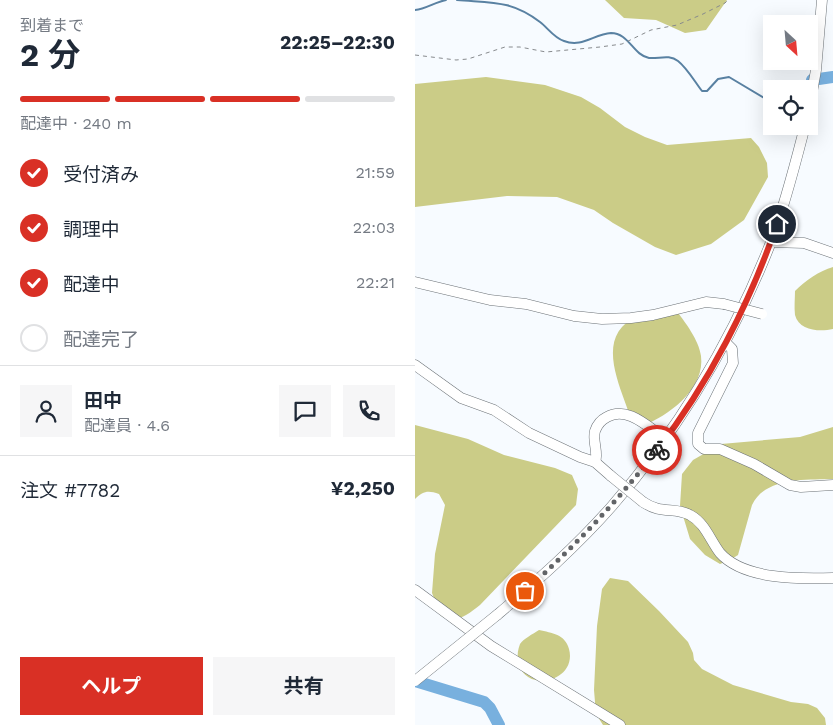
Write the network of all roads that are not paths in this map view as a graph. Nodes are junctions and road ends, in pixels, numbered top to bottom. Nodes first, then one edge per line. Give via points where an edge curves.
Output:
1 (822, 0) edge
2 (814, 80) edge
3 (803, 135) edge
4 (771, 242) junction
5 (833, 253) edge
6 (415, 282) edge
7 (762, 314) dead end
8 (726, 343) junction
9 (415, 365) edge
10 (666, 439) junction
11 (595, 462) junction
12 (833, 485) edge
13 (833, 578) edge
14 (415, 590) edge
15 (415, 681) edge
16 (620, 725) edge

1 - 2 street
3 - 4 street
4 - 5 street via 804,243
4 - 8 street
6 - 7 street, bridge via 490,300 601,319 653,315 706,302
8 - 10 street
8 - 12 street via 732,349 733,362 698,434 698,444 705,449 720,449 754,464 790,485
9 - 11 street via 461,398 494,410 529,432
10 - 11 street via 629,415 612,414 599,423 595,432
10 - 15 street, bridge via 611,507 552,567
11 - 13 street, bridge via 651,508 689,514 705,528 712,543 731,562 787,578
14 - 16 street via 491,646

